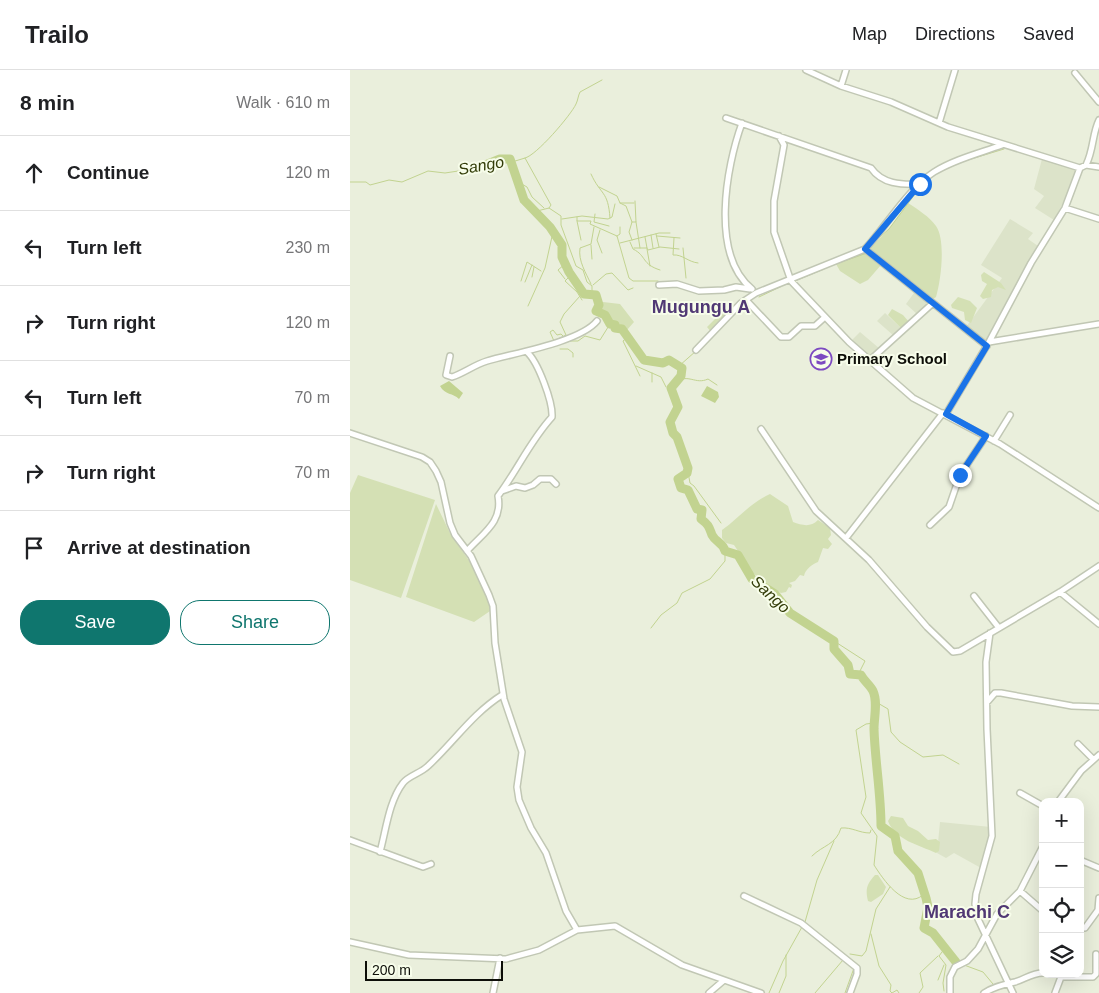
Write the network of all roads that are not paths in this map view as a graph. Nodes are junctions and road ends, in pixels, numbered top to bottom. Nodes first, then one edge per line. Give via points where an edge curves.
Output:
1 (806, 70) edge
2 (846, 70) edge
3 (955, 70) edge
4 (1075, 72) dead end
5 (841, 86) junction
6 (1099, 102) edge
7 (726, 118) dead end
8 (1099, 120) edge
9 (742, 123) junction
10 (939, 123) junction
11 (779, 136) junction
12 (793, 141) junction
13 (784, 145) junction
14 (1003, 145) junction
15 (1086, 165) junction
16 (1099, 167) edge
17 (1080, 168) junction
18 (920, 184) junction
19 (1065, 208) junction
20 (1099, 219) edge
21 (865, 249) junction
22 (791, 281) junction
23 (659, 284) dead end
24 (754, 291) junction
25 (746, 300) junction
26 (933, 303) junction
27 (825, 316) junction
28 (597, 321) dead end
29 (1099, 324) edge
30 (988, 344) junction
31 (534, 350) junction
32 (696, 350) dead end
33 (527, 352) junction
34 (450, 356) dead end
35 (532, 356) junction
36 (869, 361) junction
37 (945, 414) junction
38 (1010, 414) dead end
39 (761, 429) dead end
40 (350, 433) edge
41 (986, 436) junction
42 (994, 441) junction
43 (556, 484) dead end
44 (502, 490) junction
45 (1099, 508) edge
46 (930, 525) dead end
47 (846, 538) junction
48 (468, 551) junction
49 (1099, 566) edge
50 (1060, 592) junction
51 (974, 596) dead end
52 (1099, 624) edge
53 (999, 628) junction
54 (990, 633) junction
55 (502, 695) dead end
56 (988, 702) junction
57 (1099, 707) edge
58 (1078, 744) dead end
59 (1099, 755) edge
60 (1093, 759) junction
61 (1020, 793) dead end
62 (1061, 798) edge
63 (1039, 804) edge
64 (350, 840) edge
65 (380, 852) junction
66 (1039, 854) edge
67 (1084, 862) edge
68 (431, 864) dead end
69 (1099, 868) edge
70 (1020, 891) junction
71 (744, 896) dead end
72 (1099, 898) edge
73 (1039, 908) edge
74 (1084, 928) edge
75 (577, 930) junction
76 (987, 934) junction
77 (350, 942) edge
78 (1096, 954) dead end
79 (500, 958) junction
80 (1039, 973) edge
81 (723, 981) junction
82 (1008, 983) junction
83 (493, 993) edge
84 (708, 993) edge
85 (761, 993) edge
86 (850, 993) edge
87 (950, 993) edge
88 (984, 993) edge
89 (1013, 993) edge
90 (1055, 993) edge

1 - 5 street
2 - 5 street
3 - 10 street
4 - 6 street
5 - 10 street via 891,102
7 - 9 street
8 - 15 street via 1094,130 1093,151
9 - 11 street
9 - 24 street via 725,199 725,214 733,263
10 - 14 street
11 - 12 street
11 - 13 street
12 - 13 street
12 - 18 street via 871,168 879,178 905,185
13 - 22 street via 774,201 774,232
14 - 17 street
14 - 18 street via 947,165
15 - 16 street
15 - 17 street
17 - 19 street
18 - 21 street
19 - 20 street
19 - 30 street
21 - 22 street
21 - 26 street
22 - 24 street
22 - 27 street
23 - 24 street via 677,284 699,291 736,287
24 - 25 street
25 - 27 street via 785,338 801,326 815,326
25 - 32 street
26 - 30 street
26 - 36 street
27 - 36 street
28 - 31 street via 585,330
29 - 30 street
30 - 37 street
31 - 33 street
31 - 35 street
33 - 34 street via 484,362 452,378 446,375
33 - 35 street
35 - 44 street via 549,395 552,417 536,435
36 - 37 street via 913,398
37 - 41 street
37 - 47 street
38 - 42 street
39 - 47 street via 816,511
40 - 48 street via 430,462 441,482 451,526
41 - 42 street
41 - 46 street via 960,475 949,507
42 - 45 street
43 - 44 street via 551,479 540,479 525,488 516,486
44 - 48 street via 498,496 500,508 496,521
47 - 54 street via 949,650 956,652
48 - 75 street via 484,581 492,606 504,699 522,752 517,787 519,800 546,853 566,911
49 - 50 street
50 - 52 street
50 - 53 street
51 - 53 street
53 - 54 street
54 - 56 street via 986,662
55 - 65 street via 468,721 426,768 404,781 394,802
56 - 57 street via 994,693 1001,692 1063,705
56 - 76 street via 992,836 975,904
58 - 60 street
59 - 60 street
60 - 62 street
61 - 63 street
64 - 65 street
65 - 68 street via 423,867
66 - 70 street
67 - 69 street
70 - 73 street
70 - 76 street via 997,914
71 - 86 street via 790,916 846,957 857,968
72 - 74 street via 1098,910
75 - 79 street via 539,950
75 - 81 street via 609,925 623,928 670,958
76 - 82 street
76 - 87 street via 971,957 955,966 950,977
77 - 79 street via 409,955
78 - 90 street via 1096,974 1093,977 1061,977
79 - 83 street
80 - 82 street
81 - 84 street
81 - 85 street
82 - 88 street
82 - 89 street

